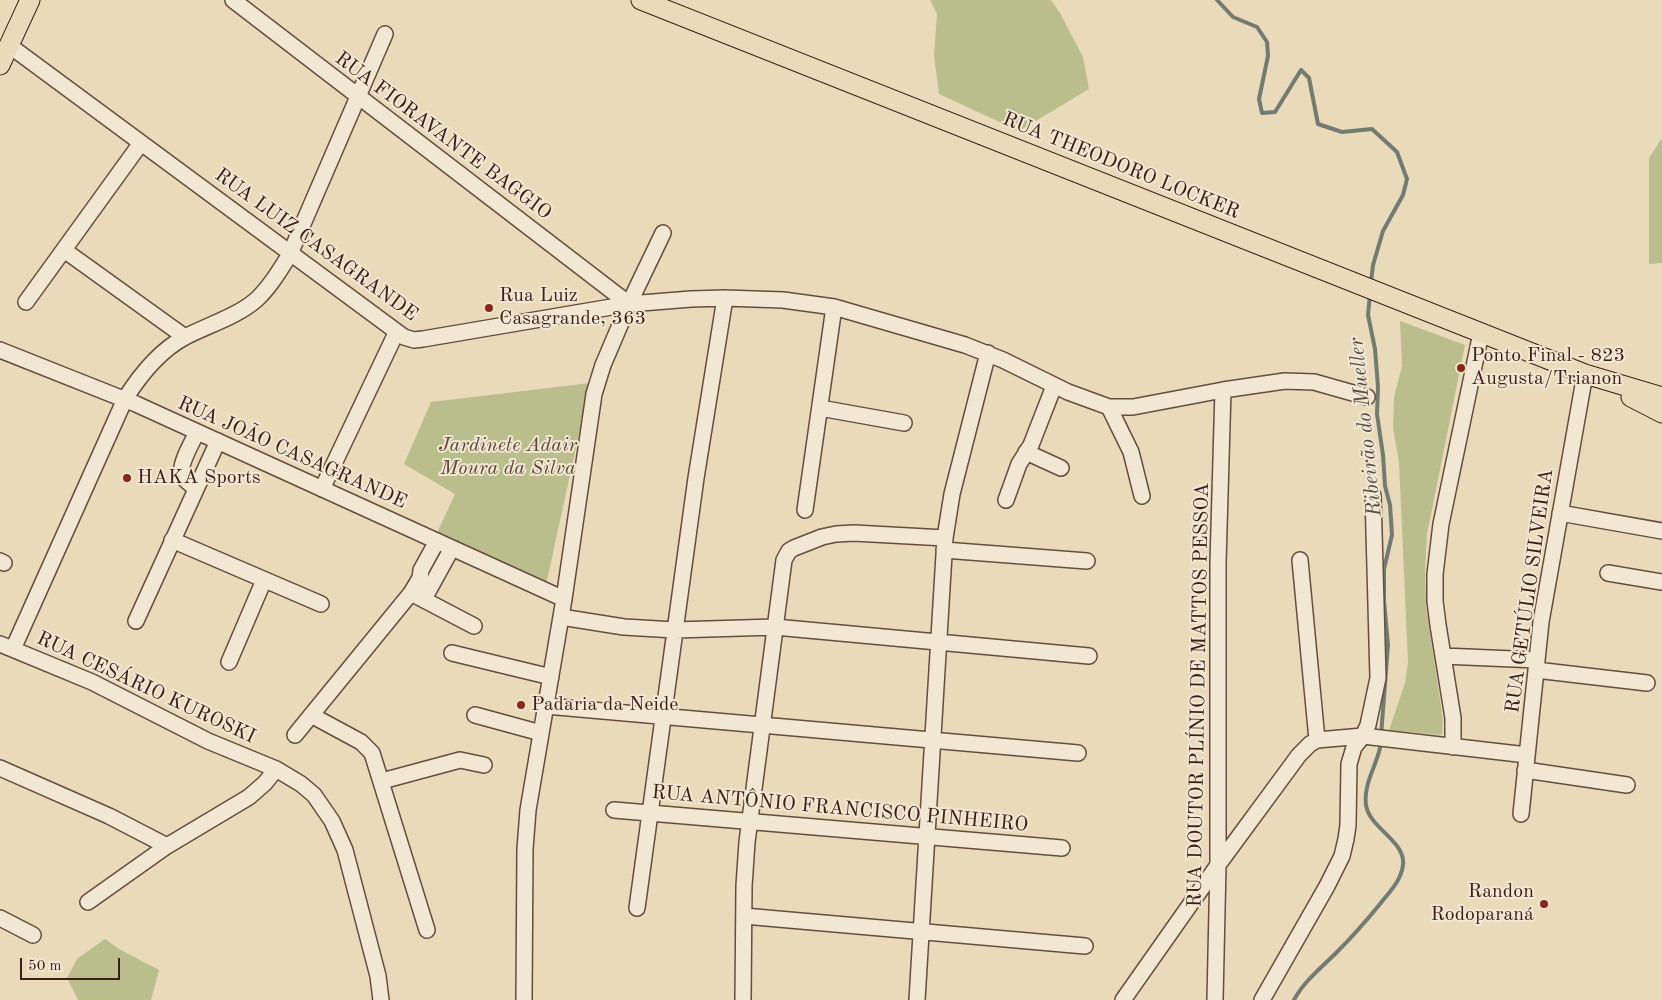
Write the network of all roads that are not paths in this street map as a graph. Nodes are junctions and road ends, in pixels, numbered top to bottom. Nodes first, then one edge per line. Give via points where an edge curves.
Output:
1 (30, 0) edge
2 (233, 0) edge
3 (641, 0) edge
4 (385, 34) dead end
5 (10, 46) junction
6 (0, 65) edge
7 (358, 96) junction
8 (141, 143) junction
9 (663, 233) dead end
10 (64, 250) junction
11 (290, 254) junction
12 (725, 298) junction
13 (26, 302) dead end
14 (629, 304) junction
15 (834, 307) junction
16 (396, 332) junction
17 (1481, 332) junction
18 (185, 337) junction
19 (0, 350) edge
20 (988, 354) junction
21 (1585, 374) junction
22 (1054, 386) junction
23 (1223, 390) junction
24 (1367, 397) dead end
25 (1662, 397) edge
26 (125, 399) junction
27 (1109, 407) junction
28 (820, 408) junction
29 (1662, 413) edge
30 (904, 423) dead end
31 (197, 432) junction
32 (218, 441) junction
33 (1026, 452) junction
34 (1061, 468) dead end
35 (195, 488) junction
36 (322, 489) junction
37 (1373, 495) dead end
38 (1142, 496) dead end
39 (1006, 500) dead end
40 (805, 510) dead end
41 (1560, 513) junction
42 (1662, 531) edge
43 (172, 540) junction
44 (437, 541) junction
45 (945, 544) junction
46 (452, 548) junction
47 (1300, 560) dead end
48 (1087, 561) dead end
49 (1608, 574) dead end
50 (264, 580) junction
51 (1662, 582) edge
52 (417, 596) junction
53 (564, 599) junction
54 (321, 604) dead end
55 (561, 617) junction
56 (136, 621) dead end
57 (474, 626) dead end
58 (775, 627) junction
59 (675, 630) junction
60 (939, 642) junction
61 (6, 646) edge
62 (452, 653) dead end
63 (1089, 656) dead end
64 (1444, 656) junction
65 (229, 662) dead end
66 (1536, 665) junction
67 (551, 677) junction
68 (1647, 682) dead end
69 (546, 706) junction
70 (311, 715) junction
71 (474, 715) dead end
72 (663, 717) junction
73 (763, 726) junction
74 (541, 733) junction
75 (295, 735) dead end
76 (1375, 738) junction
77 (933, 740) junction
78 (1317, 740) junction
79 (1453, 747) junction
80 (1078, 753) dead end
81 (1526, 763) junction
82 (484, 765) dead end
83 (0, 768) edge
84 (276, 769) junction
85 (382, 782) junction
86 (1627, 785) dead end
87 (614, 810) dead end
88 (650, 813) junction
89 (1521, 814) dead end
90 (751, 821) junction
91 (927, 836) junction
92 (166, 846) junction
93 (1062, 848) dead end
94 (1218, 865) junction
95 (88, 902) dead end
96 (637, 908) dead end
97 (744, 916) junction
98 (0, 918) edge
99 (427, 930) dead end
100 (922, 931) junction
101 (33, 935) dead end
102 (1085, 946) dead end
103 (381, 1000) edge
104 (524, 1000) edge
105 (744, 1000) edge
106 (918, 1000) edge
107 (1123, 1000) edge
108 (1215, 1000) edge
109 (1262, 1000) edge

1 - 5 main road
2 - 7 street, RUA FIORAVANTE BAGGIO
3 - 17 main road, RUA THEODORO LOCKER
4 - 7 street
5 - 6 main road
5 - 8 street, RUA LUIZ CASAGRANDE
7 - 11 street
7 - 14 street, RUA FIORAVANTE BAGGIO
8 - 10 street
8 - 11 street, RUA LUIZ CASAGRANDE
9 - 14 street
10 - 13 street
10 - 18 street
11 - 16 street, RUA LUIZ CASAGRANDE
11 - 18 street via 255,300 223,320
12 - 14 street, RUA LUIZ CASAGRANDE
12 - 15 street, RUA LUIZ CASAGRANDE via 783,300
12 - 59 street
14 - 16 street, RUA LUIZ CASAGRANDE via 423,339 414,340
14 - 53 street via 595,389
15 - 20 street, RUA LUIZ CASAGRANDE via 941,337
15 - 28 street
16 - 36 street
17 - 21 main road, RUA THEODORO LOCKER
17 - 64 street via 1437,550 1435,601
18 - 26 street via 152,363
19 - 26 street, RUA JOÃO CASAGRANDE
20 - 22 street, RUA LUIZ CASAGRANDE
20 - 45 street via 952,494
21 - 25 main road, RUA THEODORO LOCKER
21 - 29 main road, RUA THEODORO LOCKER
21 - 41 street, RUA GETÚLIO SILVEIRA
22 - 27 street, RUA LUIZ CASAGRANDE
22 - 33 street
23 - 24 street, RUA LUIZ CASAGRANDE via 1299,381
23 - 27 street, RUA LUIZ CASAGRANDE via 1133,407
23 - 94 street, RUA DOUTOR PLÍNIO DE MATTOS PESSOA via 1218,563
26 - 31 street, RUA JOÃO CASAGRANDE
26 - 61 street
27 - 38 street via 1131,452
28 - 30 street
28 - 40 street
31 - 32 street, RUA JOÃO CASAGRANDE
31 - 35 street via 181,472
32 - 35 street
32 - 36 street, RUA JOÃO CASAGRANDE
33 - 34 street
33 - 39 street via 1018,464
35 - 43 street
36 - 44 street, RUA JOÃO CASAGRANDE
37 - 76 street via 1378,678 1372,709
41 - 42 street
41 - 66 street, RUA GETÚLIO SILVEIRA
43 - 50 street
43 - 56 street
44 - 46 street, RUA JOÃO CASAGRANDE
44 - 52 street via 421,570
45 - 48 street
45 - 58 street via 854,533 822,537 800,545 786,555
45 - 60 street
46 - 52 street
46 - 53 street, RUA JOÃO CASAGRANDE
47 - 78 street
49 - 51 street
50 - 54 street
50 - 65 street
52 - 57 street
52 - 70 street
53 - 55 street
55 - 59 street via 624,628
55 - 67 street
58 - 59 street
58 - 60 street
58 - 73 street
59 - 72 street
60 - 63 street
60 - 77 street
61 - 84 street, RUA CESÁRIO KUROSKI via 92,682 208,741
62 - 67 street
64 - 66 street
64 - 79 street via 1452,711
66 - 68 street
66 - 81 street, RUA GETÚLIO SILVEIRA
67 - 69 street
69 - 72 street
69 - 74 street
70 - 75 street
70 - 85 street via 368,747 376,759
71 - 74 street
72 - 73 street
72 - 88 street
73 - 77 street
73 - 90 street
74 - 104 street via 526,829
76 - 78 street
76 - 79 street
76 - 109 street via 1354,748 1349,764 1348,825 1342,856
77 - 80 street
77 - 91 street
78 - 94 street via 1299,755
79 - 81 street
81 - 86 street
81 - 89 street, RUA GETÚLIO SILVEIRA
82 - 85 street via 460,760
83 - 92 street via 110,816
84 - 92 street via 250,797
84 - 103 street, RUA CESÁRIO KUROSKI via 314,796 340,836 378,976
85 - 99 street
87 - 88 street, RUA ANTÔNIO FRANCISCO PINHEIRO
88 - 90 street, RUA ANTÔNIO FRANCISCO PINHEIRO
88 - 96 street
90 - 91 street, RUA ANTÔNIO FRANCISCO PINHEIRO
90 - 97 street
91 - 93 street, RUA ANTÔNIO FRANCISCO PINHEIRO
91 - 100 street
92 - 95 street
94 - 107 street
94 - 108 street, RUA DOUTOR PLÍNIO DE MATTOS PESSOA
97 - 100 street
97 - 105 street
98 - 101 street
100 - 102 street
100 - 106 street

